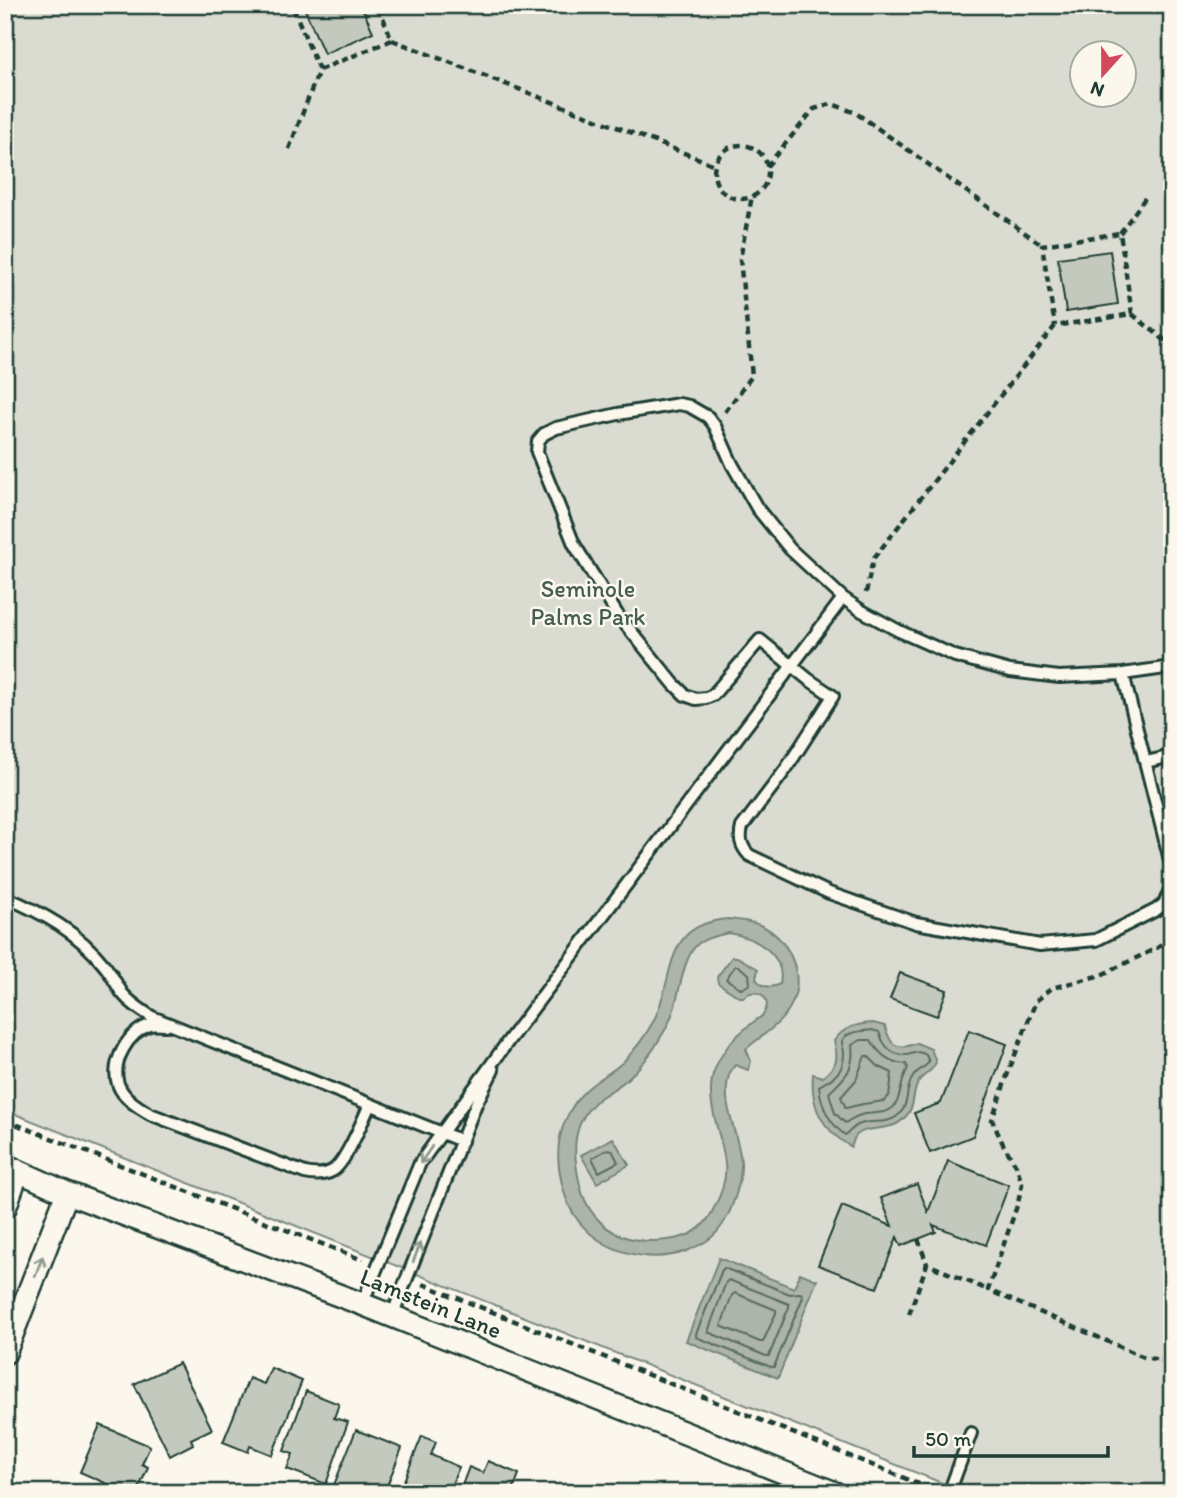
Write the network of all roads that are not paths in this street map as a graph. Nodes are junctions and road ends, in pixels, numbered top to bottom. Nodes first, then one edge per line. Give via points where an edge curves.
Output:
1 (843, 598) junction
2 (792, 666) junction
3 (1172, 667) edge
4 (1123, 674) junction
5 (1172, 756) edge
6 (1146, 762) junction
7 (1172, 868) edge
8 (1172, 885) edge
9 (5, 897) edge
10 (173, 1025) junction
11 (509, 1040) junction
12 (370, 1104) junction
13 (441, 1133) junction
14 (461, 1141) junction
15 (12, 1168) edge
16 (67, 1193) junction
17 (5, 1208) edge
18 (362, 1304) junction
19 (392, 1316) junction
20 (5, 1353) edge
21 (971, 1433) dead end
22 (835, 1493) edge
23 (949, 1493) edge

1 - 2 lane
1 - 2 lane via 790,549 757,508 715,426 700,411 679,404 618,414 556,428 538,441 537,452 575,544 617,614 685,695 695,699 713,695 761,640
1 - 4 lane via 899,631 955,656 1010,671 1059,677
2 - 8 lane via 832,696 742,828 739,838 749,855 829,893 916,923 1040,945 1096,940 1156,910 1164,904
2 - 11 lane
3 - 4 lane
4 - 6 lane
5 - 6 lane
6 - 7 lane
9 - 10 lane via 69,930 106,966 137,1008
10 - 12 lane
10 - 12 lane via 150,1025 134,1035 117,1065 118,1084 126,1097 150,1114 320,1175 342,1162
11 - 13 lane
11 - 14 lane
12 - 13 lane
13 - 14 lane
13 -> 18 lane via 420,1163
19 -> 14 lane
15 - 16 street, Lamstein Lane
15 - 17 street
16 - 18 street, Lamstein Lane
20 -> 16 street
18 - 19 street, Lamstein Lane
19 - 22 street, Lamstein Lane
21 - 23 lane

